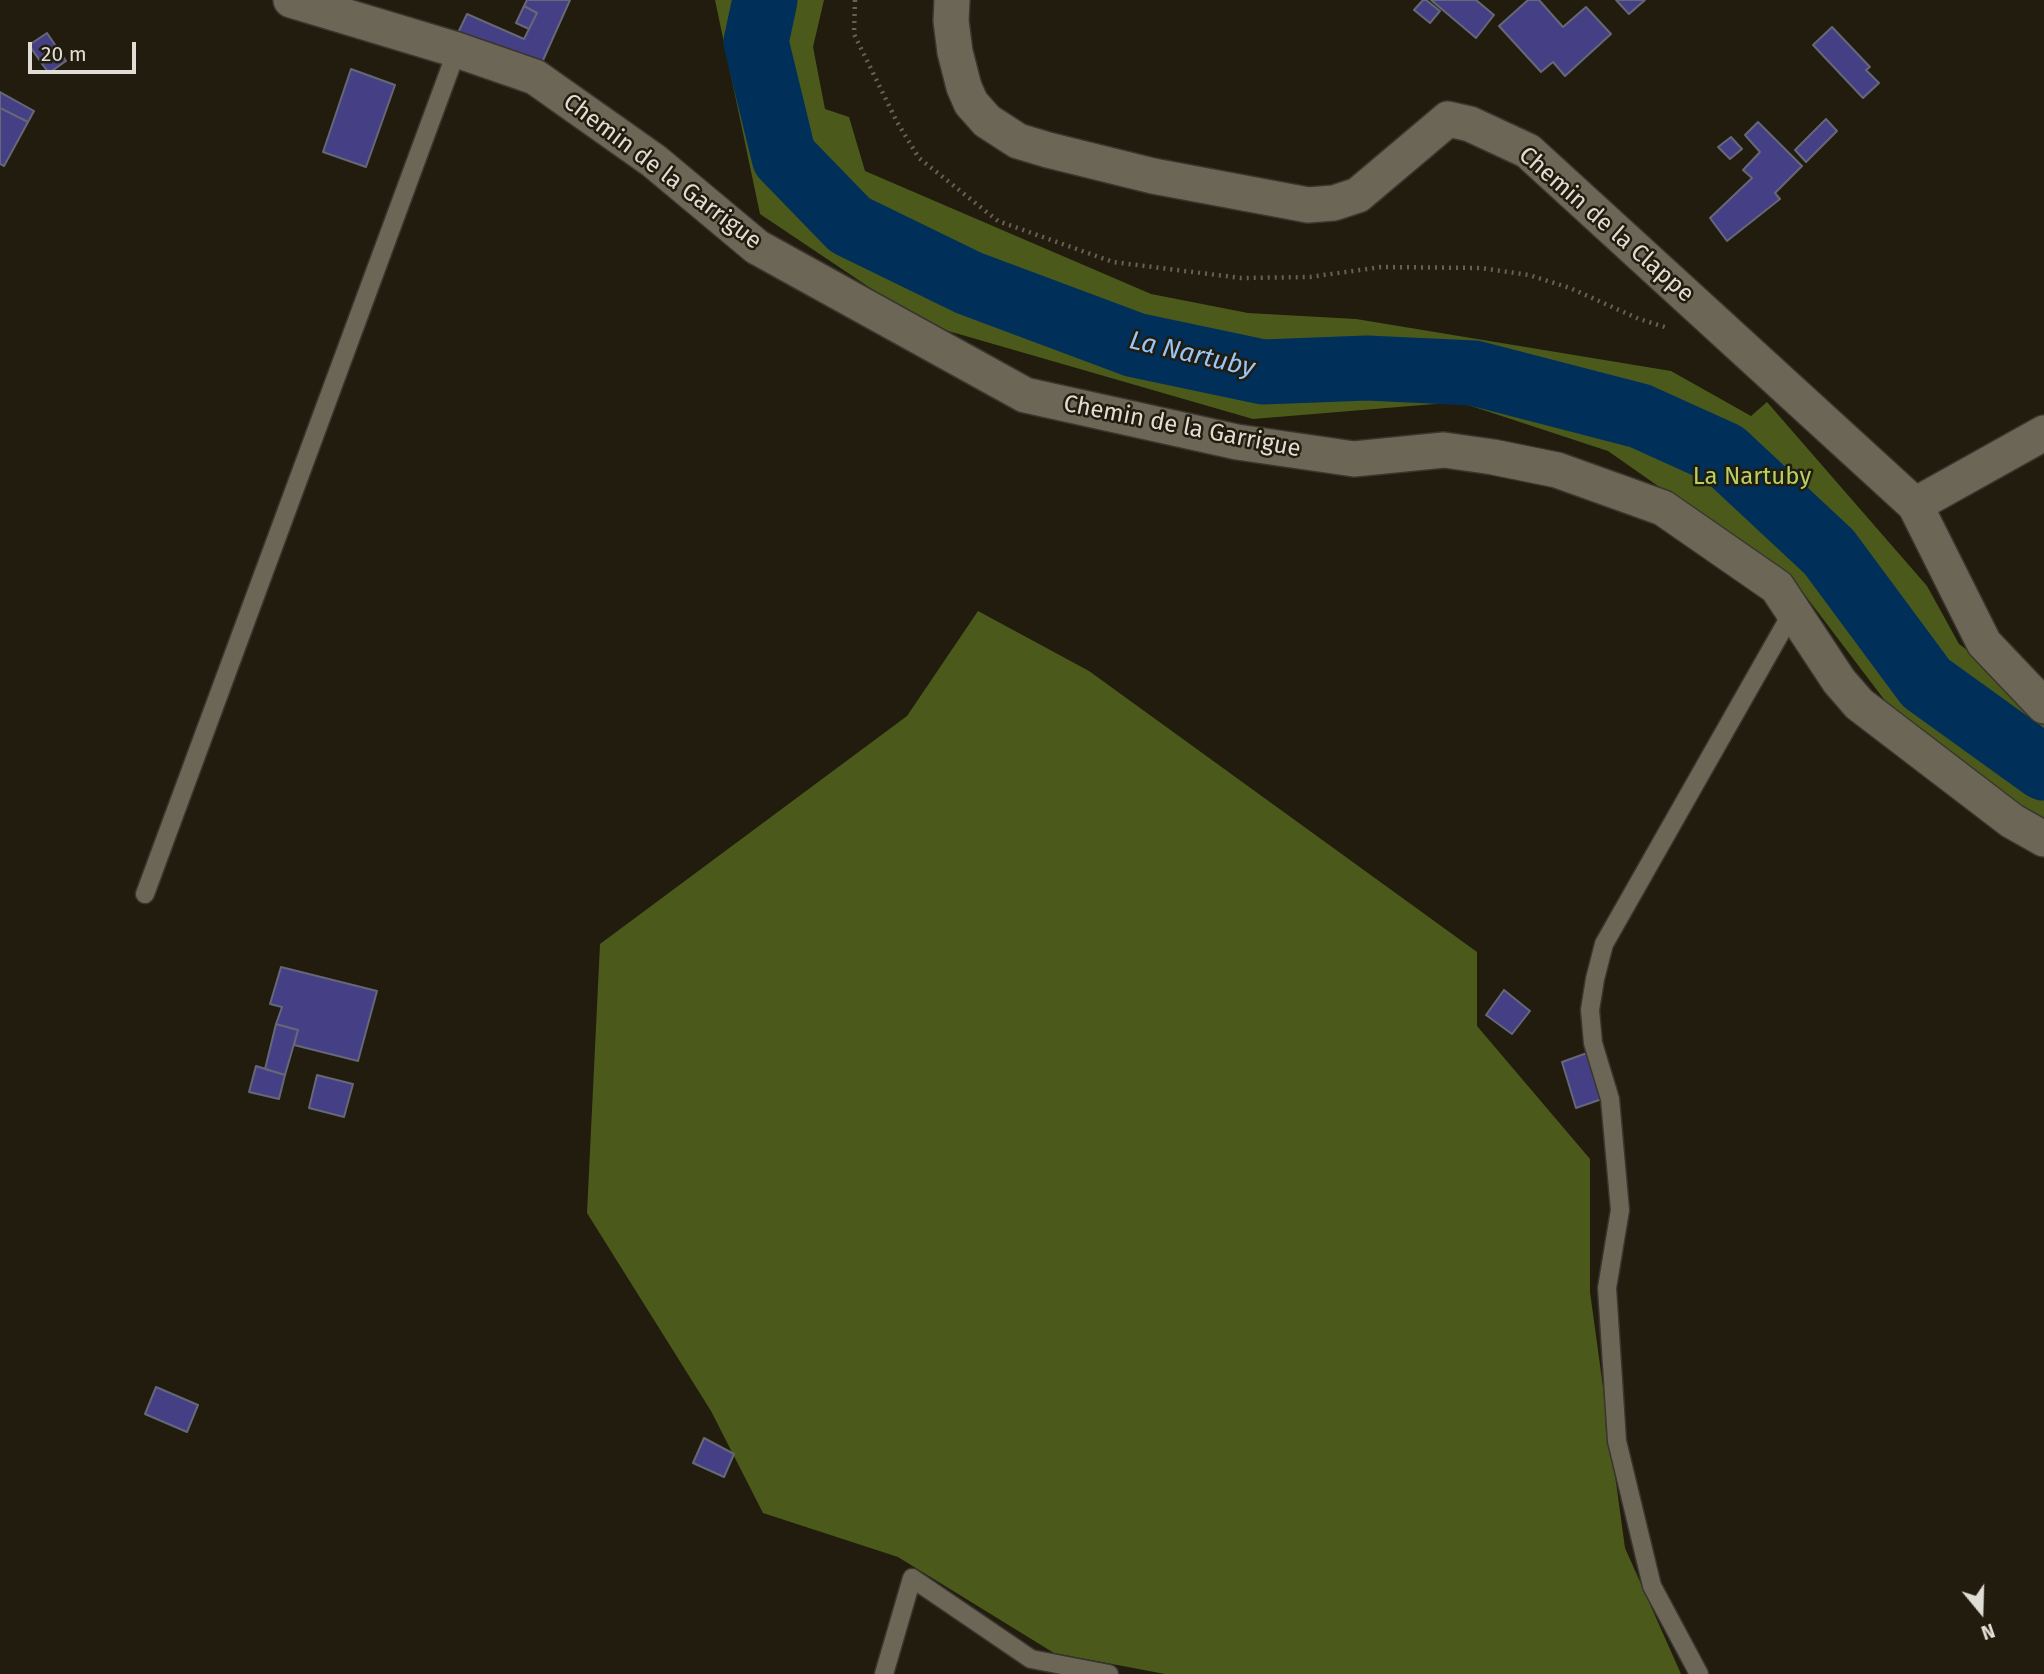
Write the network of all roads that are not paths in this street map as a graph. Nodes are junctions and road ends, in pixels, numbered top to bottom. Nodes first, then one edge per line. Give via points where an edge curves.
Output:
1 (290, 0) edge
2 (951, 0) edge
3 (457, 50) junction
4 (2044, 433) edge
5 (1915, 505) junction
6 (1793, 611) junction
7 (2044, 706) edge
8 (2044, 839) edge
9 (145, 894) dead end
10 (884, 1674) edge
11 (1109, 1674) edge
12 (1699, 1674) edge

1 - 3 street, Chemin de la Garrigue
2 - 5 street, Chemin de la Clappe via 955,52 971,103 987,121 1018,141 1153,176 1308,205 1357,195 1448,119 1470,124 1528,151
3 - 6 street, Chemin de la Garrigue via 535,77 654,161 757,247 1025,395 1237,442 1354,459 1444,450 1557,470 1662,508 1776,587
3 - 9 lane
4 - 5 street
5 - 7 street, Chemin de la Clappe via 1984,643
6 - 8 street, Chemin de la Garrigue via 1859,704 2012,821
6 - 12 lane via 1605,944 1590,1010 1593,1043 1610,1099 1620,1210 1607,1288 1618,1441 1652,1586
10 - 11 lane via 912,1578 1031,1659

